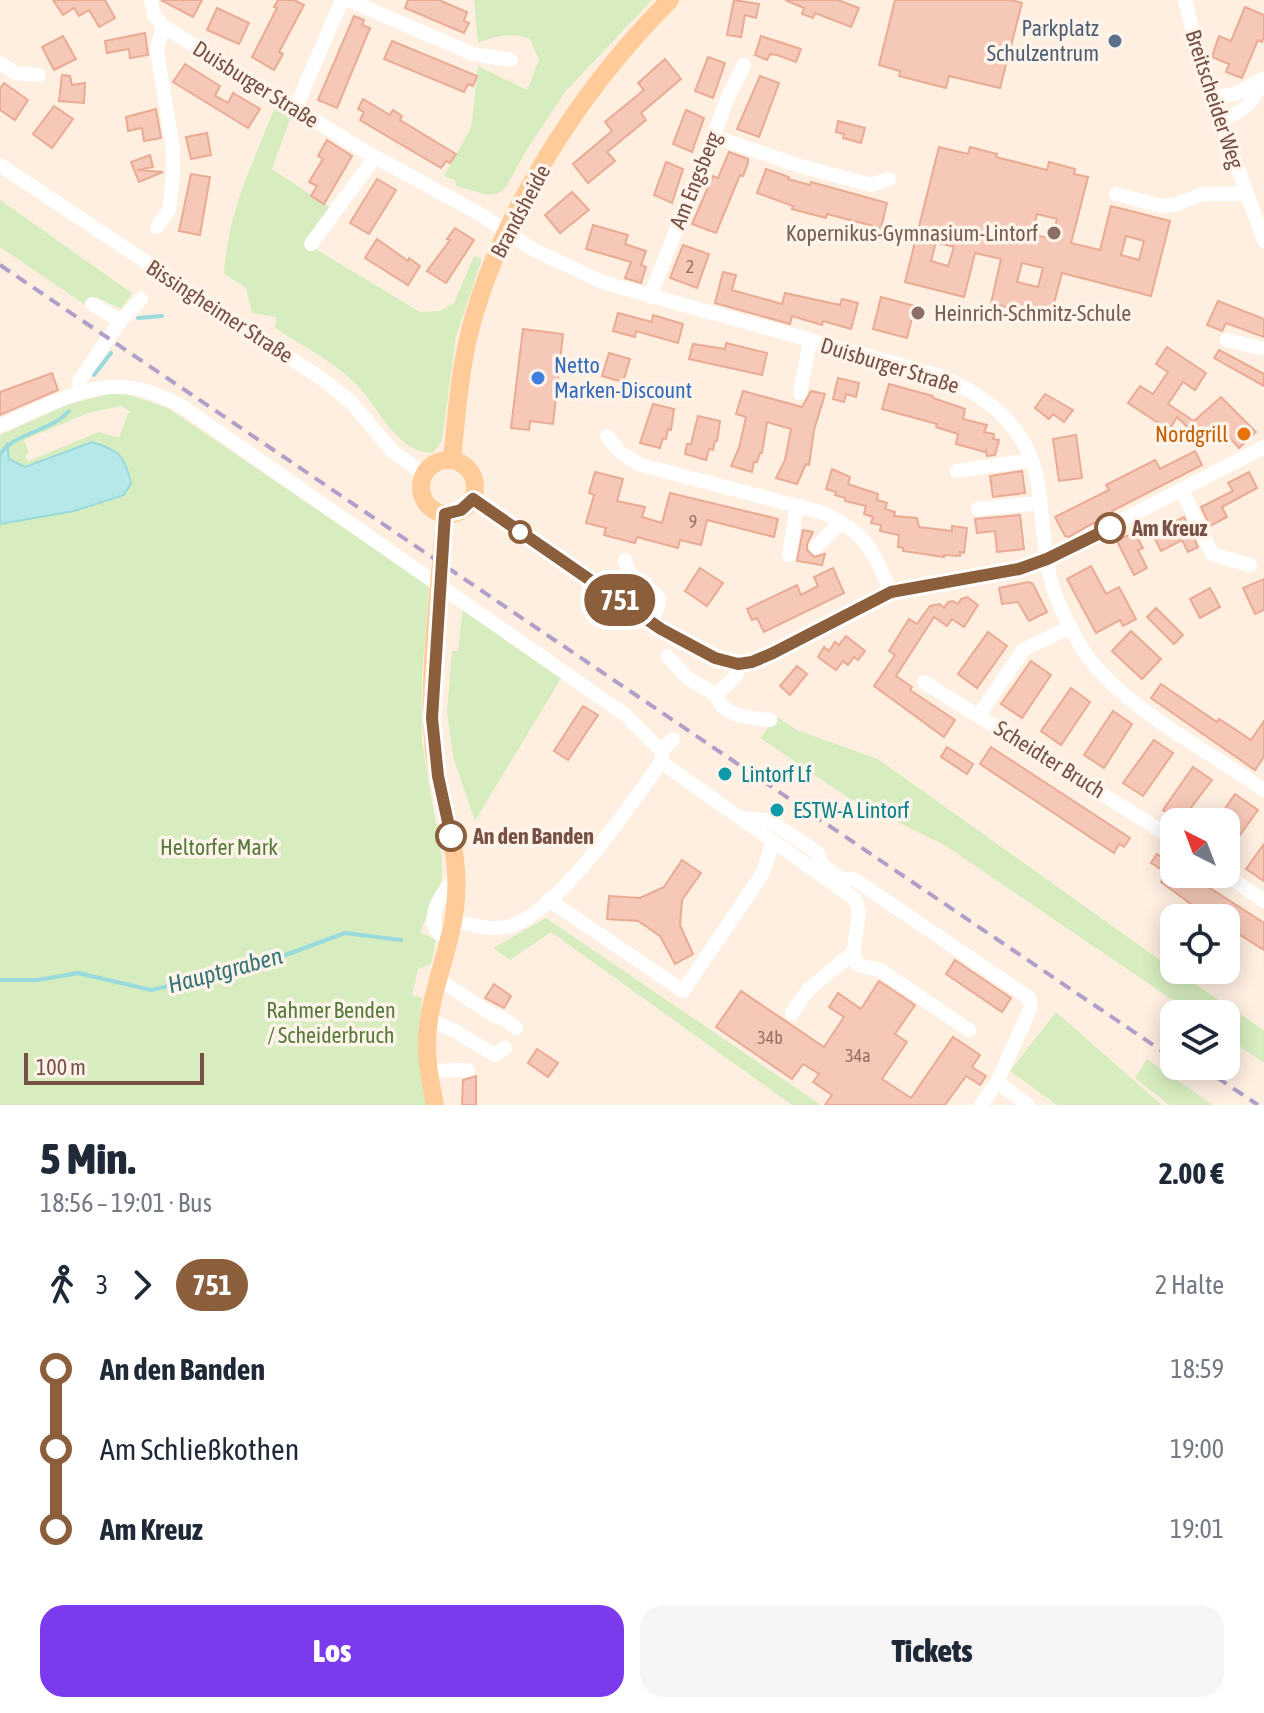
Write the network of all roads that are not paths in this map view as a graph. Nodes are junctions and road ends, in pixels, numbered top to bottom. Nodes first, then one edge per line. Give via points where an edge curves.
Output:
1 (151, 0) edge
2 (345, 0) edge
3 (670, 0) edge
4 (1185, 0) edge
5 (163, 26) junction
6 (511, 60) dead end
7 (0, 63) edge
8 (744, 65) dead end
9 (39, 75) dead end
10 (1264, 78) edge
11 (1212, 97) junction
12 (295, 109) junction
13 (1220, 121) junction
14 (713, 136) junction
15 (375, 157) junction
16 (0, 165) edge
17 (889, 179) dead end
18 (1116, 194) dead end
19 (1247, 194) junction
20 (157, 227) dead end
21 (506, 230) junction
22 (1264, 241) edge
23 (311, 244) dead end
24 (650, 297) junction
25 (141, 299) dead end
26 (92, 304) dead end
27 (118, 324) junction
28 (1227, 340) dead end
29 (810, 341) junction
30 (1264, 349) edge
31 (81, 392) junction
32 (800, 393) dead end
33 (0, 426) edge
34 (607, 436) dead end
35 (1264, 447) edge
36 (452, 460) junction
37 (1031, 460) junction
38 (957, 471) dead end
39 (424, 474) junction
40 (1182, 490) junction
41 (473, 499) junction
42 (1040, 503) junction
43 (797, 506) junction
44 (978, 509) dead end
45 (444, 521) junction
46 (841, 522) junction
47 (816, 547) dead end
48 (789, 555) dead end
49 (1047, 559) junction
50 (625, 560) dead end
51 (1250, 565) dead end
52 (891, 592) junction
53 (650, 621) junction
54 (1071, 627) junction
55 (667, 656) dead end
56 (738, 664) junction
57 (924, 682) dead end
58 (716, 695) junction
59 (979, 715) junction
60 (770, 720) dead end
61 (673, 739) dead end
62 (661, 757) junction
63 (1264, 790) edge
64 (740, 818) junction
65 (1160, 830) edge
66 (773, 841) junction
67 (456, 879) junction
68 (1240, 884) edge
69 (549, 900) junction
70 (1264, 901) edge
71 (454, 921) junction
72 (449, 940) junction
73 (853, 953) junction
74 (438, 979) junction
75 (792, 1013) dead end
76 (429, 1020) junction
77 (516, 1028) dead end
78 (969, 1030) dead end
79 (505, 1048) dead end
80 (468, 1070) dead end
81 (428, 1071) junction
82 (997, 1082) junction
83 (435, 1105) edge
84 (981, 1105) edge
85 (1028, 1105) edge

1 - 5 street
2 - 6 street via 473,54
2 - 12 street
3 - 21 main road, Brandsheide via 586,101
4 - 11 street, Breitscheider Weg
5 - 12 street, Duisburger Straße
5 - 20 street via 157,50 173,175 169,210
7 - 9 street via 15,73
8 - 14 street, Am Engsberg
10 - 11 street via 1235,94
10 - 13 street via 1255,99
11 - 13 street, Breitscheider Weg
12 - 15 street, Duisburger Straße
13 - 19 street, Breitscheider Weg
14 - 17 street via 871,185
14 - 24 street, Am Engsberg
15 - 21 street, Duisburger Straße
15 - 23 street
16 - 39 street, Bissingheimer Straße via 322,379 352,403 392,451
18 - 19 street via 1161,206 1203,194
19 - 22 street, Breitscheider Weg
21 - 24 street, Duisburger Straße via 587,275
21 - 36 main road, Brandsheide via 477,306 461,371
24 - 29 street, Duisburger Straße
25 - 27 street
26 - 27 street
27 - 31 street via 79,381
28 - 30 street
29 - 32 street
29 - 37 street, Duisburger Straße via 940,376 983,397 1001,413
31 - 33 street
31 - 62 street via 106,386 137,388 180,405 624,714
34 - 43 street via 641,465
35 - 40 street
36 - 39 main road via 435,463
36 - 41 main road via 472,474
37 - 38 street
37 - 42 street, Duisburger Straße
39 - 45 main road via 422,495
40 - 49 street
40 - 51 street via 1212,554
41 - 45 main road
41 - 53 street
42 - 44 street
42 - 49 street, Duisburger Straße
43 - 46 street
43 - 48 street
45 - 67 main road via 433,743
46 - 47 street
46 - 52 street via 859,534
49 - 52 street
49 - 54 street, Duisburger Straße
50 - 53 street via 630,573 659,598
52 - 56 street via 773,653
53 - 56 street via 715,658
54 - 59 street via 1024,649
54 - 63 street, Duisburger Straße via 1095,667 1129,698
55 - 58 street via 689,679
56 - 58 street via 737,675
57 - 59 street, Scheidter Bruch
58 - 60 street via 731,714
59 - 65 street, Scheidter Bruch
61 - 62 street
62 - 64 street
62 - 69 street via 603,841
64 - 66 street
64 - 82 street via 769,820 818,853 822,865 841,879 854,879 1029,998 1031,1007
66 - 69 street via 763,873 683,991
66 - 73 street via 855,899 859,912
67 - 71 main road
67 - 72 street via 444,889 436,910 438,932
68 - 70 street
69 - 71 street via 513,925 493,929
71 - 72 main road
72 - 74 main road
73 - 75 street via 808,990
73 - 78 street via 858,965 880,970
74 - 76 main road
74 - 77 street
76 - 79 street via 495,1055
76 - 81 main road
80 - 81 street
81 - 83 main road
82 - 84 street
82 - 85 street

